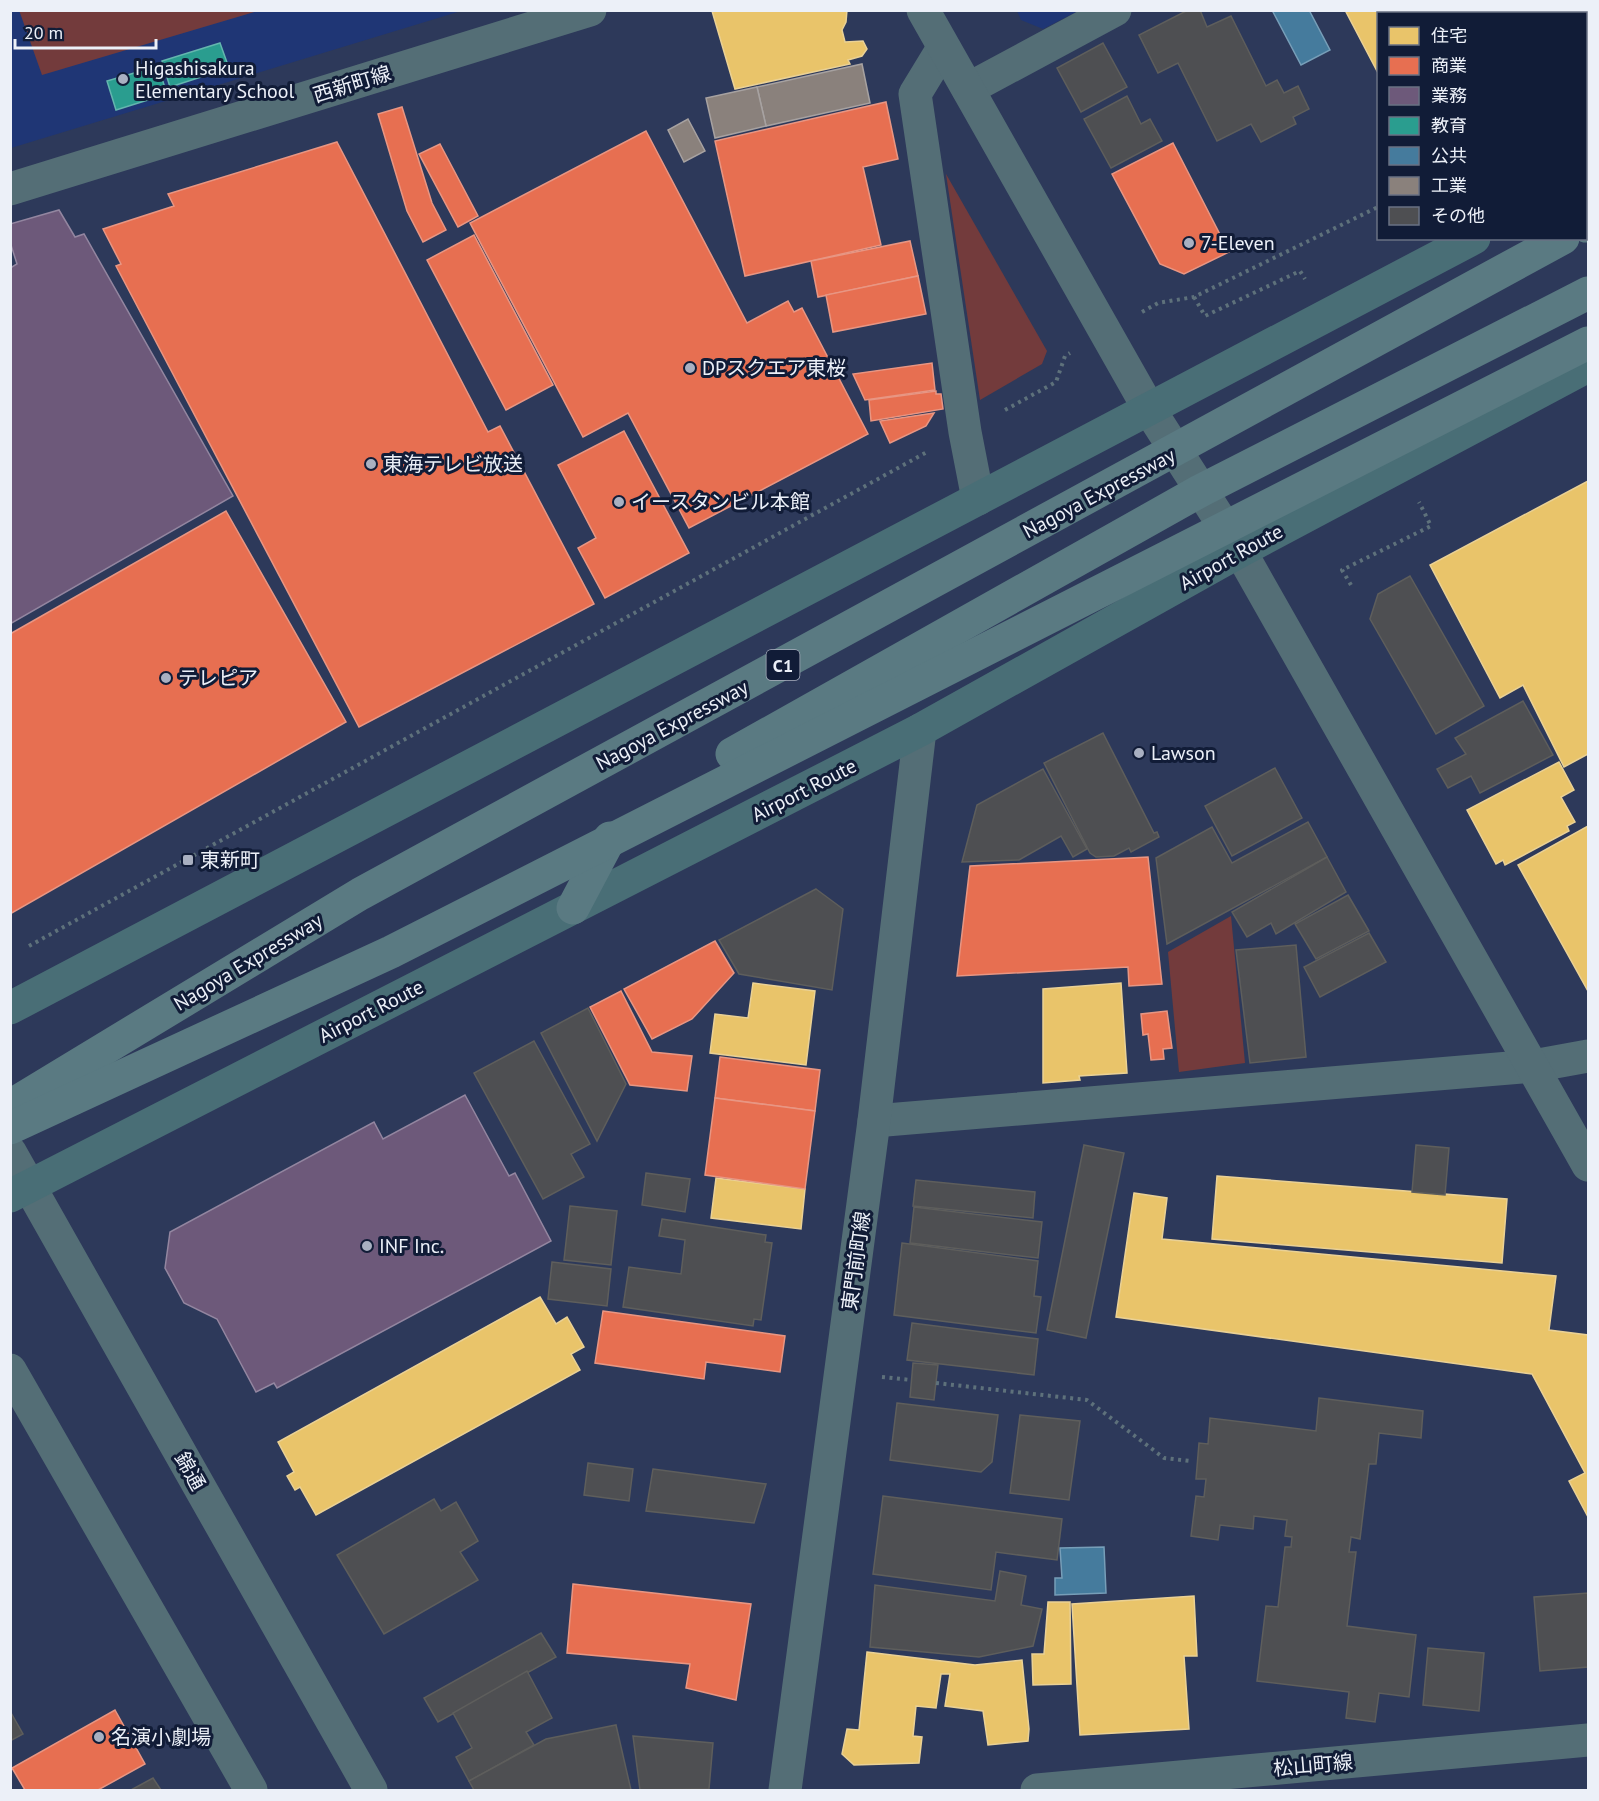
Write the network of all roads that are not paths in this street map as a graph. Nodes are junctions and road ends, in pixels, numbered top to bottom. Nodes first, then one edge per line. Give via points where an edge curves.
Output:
1 (590, 10) edge
2 (923, 10) edge
3 (1115, 10) edge
4 (943, 48) junction
5 (968, 89) junction
6 (10, 189) edge
7 (1470, 240) edge
8 (1559, 240) edge
9 (1588, 293) edge
10 (1588, 343) edge
11 (1588, 366) edge
12 (1149, 409) junction
13 (1200, 491) junction
14 (978, 499) junction
15 (1240, 551) junction
16 (920, 730) junction
17 (573, 908) junction
18 (10, 1008) edge
19 (1588, 1056) edge
20 (1533, 1066) junction
21 (10, 1106) edge
22 (874, 1121) junction
23 (10, 1128) edge
24 (10, 1152) edge
25 (1588, 1165) edge
26 (20, 1192) edge
27 (10, 1370) edge
28 (1588, 1740) edge
29 (251, 1791) edge
30 (371, 1791) edge
31 (785, 1791) edge
32 (1037, 1791) edge

1 - 6 street, 西新町線
2 - 4 street
3 - 5 street
4 - 5 street
4 - 14 street via 915,94
5 - 12 street
7 - 12 main road
8 - 21 highway, Nagoya Expressway / C1 via 360,894
9 - 13 highway
10 - 23 highway via 391,952
11 - 15 main road, Airport Route
12 - 13 street
12 - 14 main road
13 - 15 street
13 - 17 highway via 622,816
14 - 18 main road
15 - 16 main road, Airport Route
15 - 20 street
16 - 17 main road, Airport Route
16 - 22 street, 東門前町線
17 - 26 main road, Airport Route
19 - 20 street
20 - 22 street
20 - 25 street
22 - 31 street, 東門前町線
24 - 26 street, 錦通
26 - 30 street, 錦通
27 - 29 street
28 - 32 street, 松山町線

